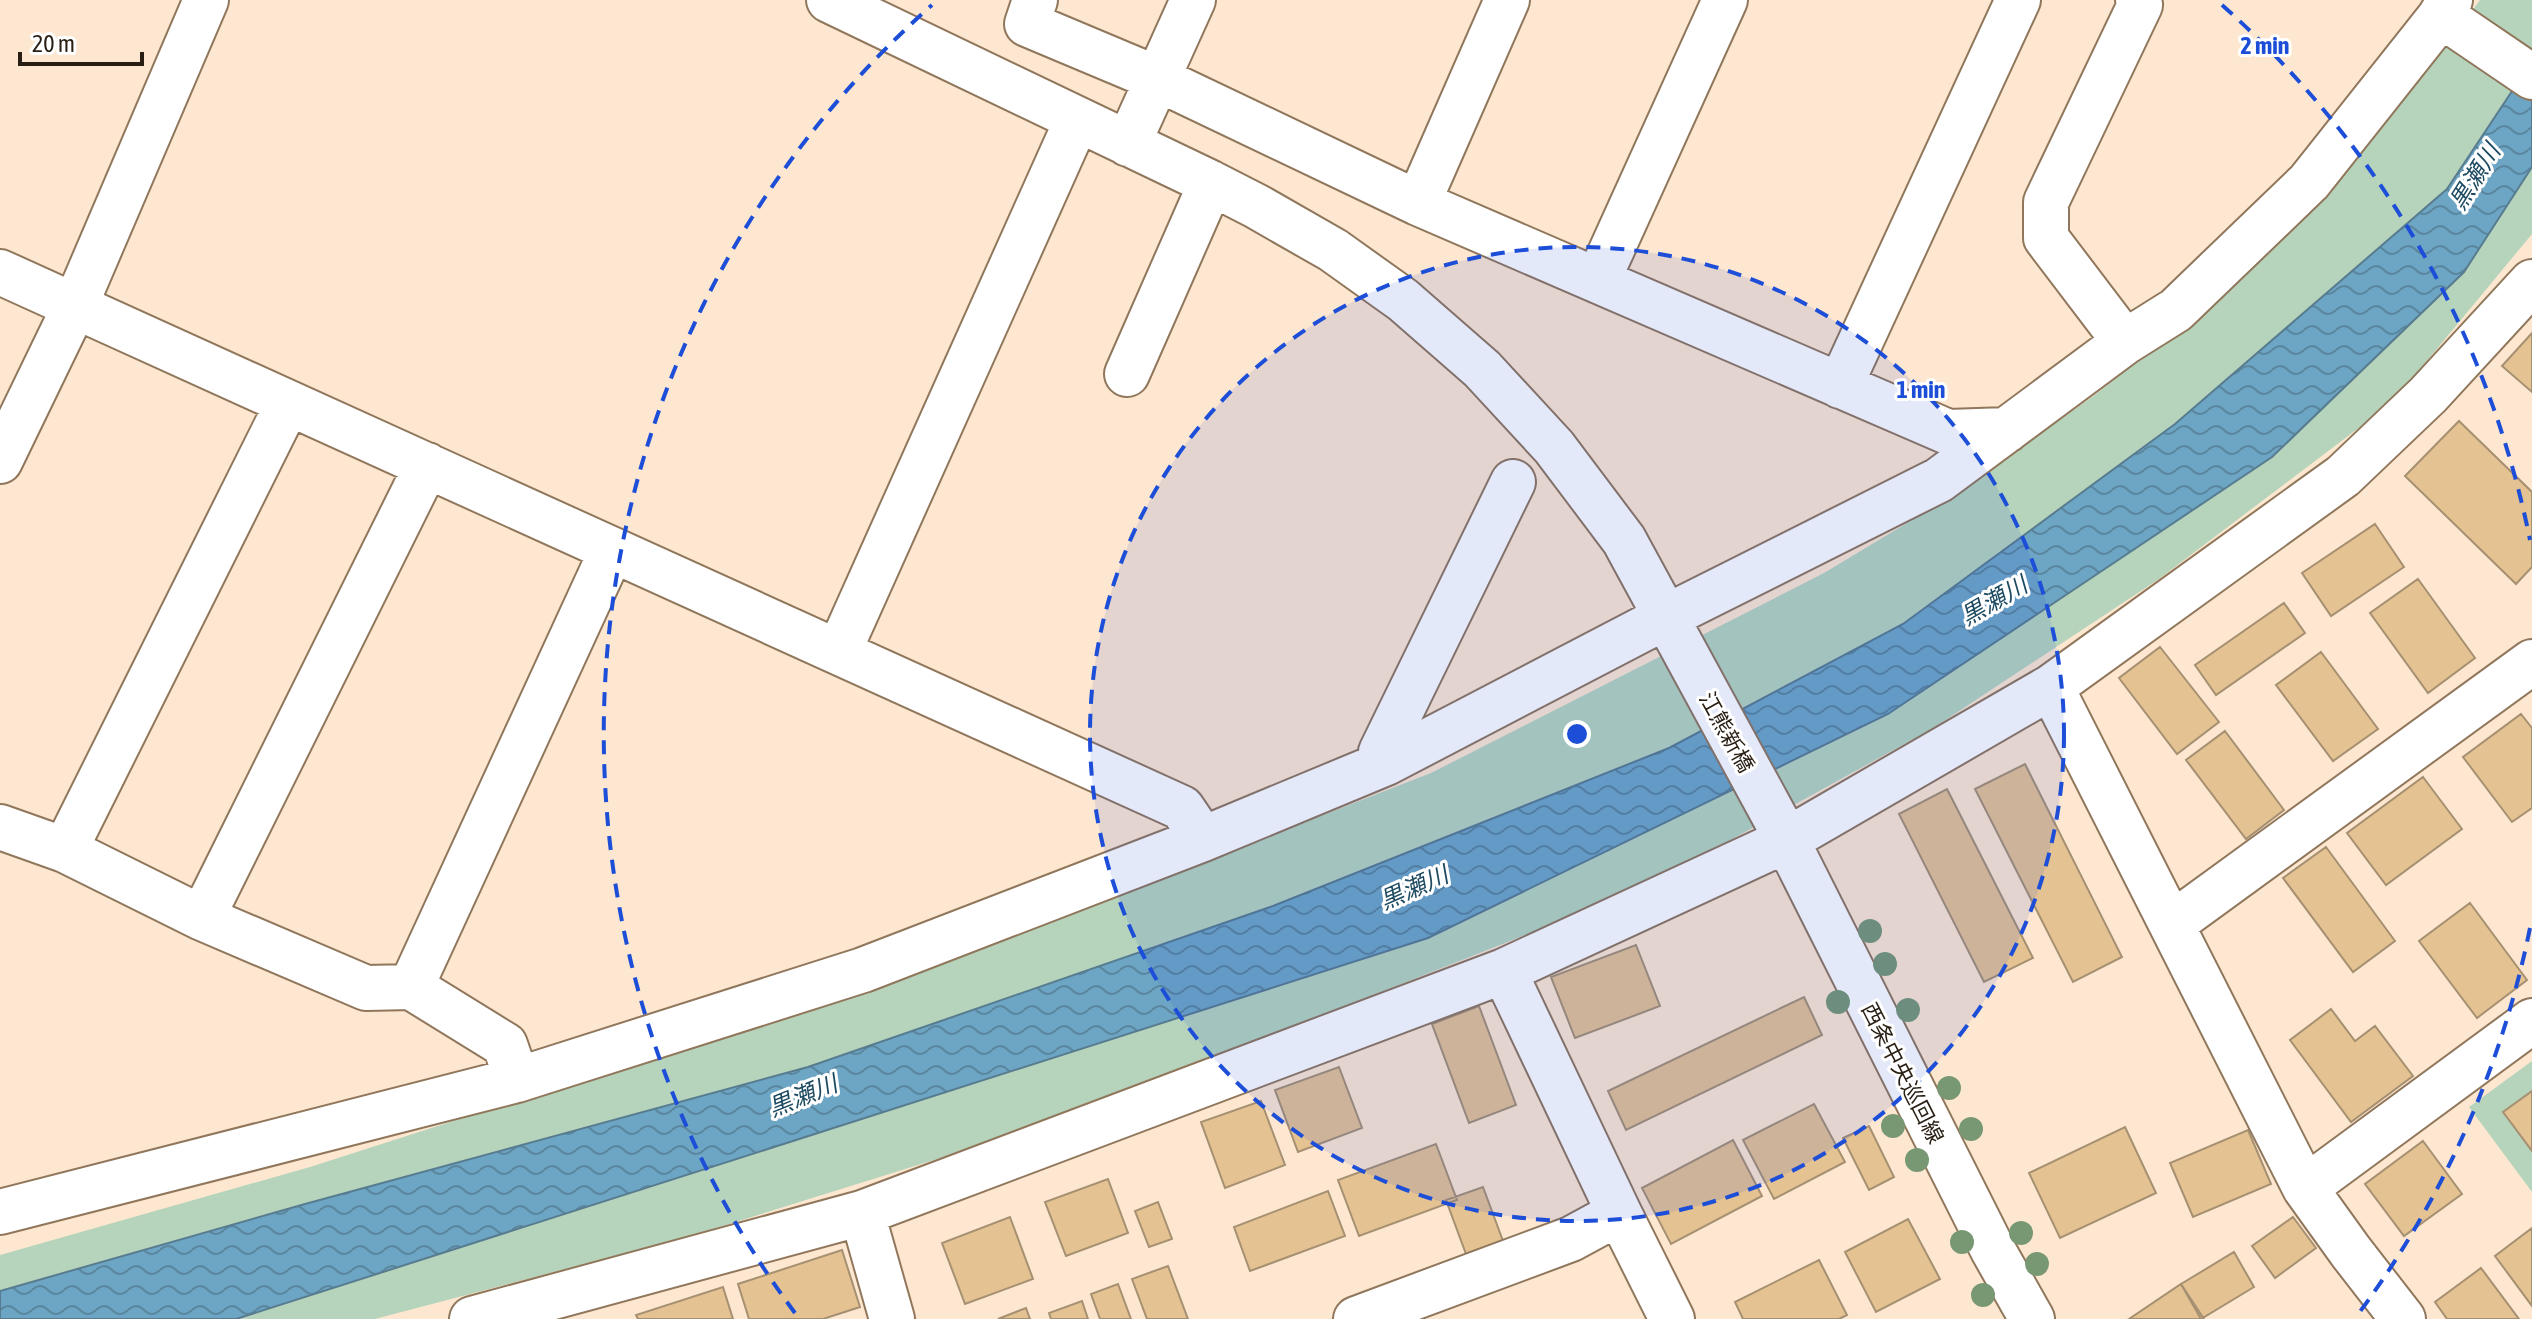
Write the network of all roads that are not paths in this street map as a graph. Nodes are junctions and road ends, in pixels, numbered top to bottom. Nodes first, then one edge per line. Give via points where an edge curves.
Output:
1 (206, 0) edge
2 (829, 0) edge
3 (1035, 0) edge
4 (1193, 0) edge
5 (1507, 0) edge
6 (1725, 0) edge
7 (2018, 0) edge
8 (2138, 0) edge
9 (2447, 14) edge
10 (2532, 77) edge
11 (1158, 79) junction
12 (1077, 120) junction
13 (1128, 144) junction
14 (1211, 183) junction
15 (1418, 203) junction
16 (0, 272) edge
17 (1598, 280) junction
18 (2532, 282) edge
19 (75, 306) junction
20 (2125, 342) junction
21 (1127, 374) dead end
22 (1840, 386) junction
23 (288, 403) junction
24 (2007, 430) junction
25 (0, 461) edge
26 (427, 465) junction
27 (1513, 482) dead end
28 (612, 550) junction
29 (1671, 627) junction
30 (839, 651) junction
31 (2532, 662) edge
32 (2051, 687) junction
33 (1386, 763) junction
34 (0, 827) edge
35 (1782, 833) junction
36 (1203, 839) junction
37 (65, 850) junction
38 (202, 918) junction
39 (2172, 924) junction
40 (1504, 971) junction
41 (411, 987) junction
42 (2532, 1021) edge
43 (517, 1080) junction
44 (2305, 1188) junction
45 (0, 1212) edge
46 (862, 1213) junction
47 (1619, 1213) junction
48 (472, 1319) edge
49 (892, 1319) edge
50 (1356, 1319) edge
51 (1672, 1319) edge
52 (2032, 1319) edge
53 (2403, 1319) edge

1 - 19 street
2 - 12 street, 江熊新橋
3 - 11 street via 1027,24
4 - 11 street
5 - 15 street
6 - 17 street
7 - 22 street
8 - 20 street via 2046,202 2046,238
9 - 10 street
9 - 20 street via 2309,182 2176,310
11 - 13 street
11 - 15 street
12 - 13 street, 江熊新橋
12 - 30 street
13 - 14 street, 江熊新橋
14 - 21 street
14 - 29 street, 江熊新橋 via 1333,250 1403,300 1482,369 1554,447 1624,540
15 - 17 street
16 - 19 street
17 - 22 street
18 - 32 street via 2428,395 2343,476
19 - 23 street
19 - 25 street
20 - 24 street
22 - 24 street via 1948,432
23 - 26 street
23 - 37 street
24 - 29 street via 1939,480
26 - 28 street
26 - 38 street
27 - 33 street via 1381,752
28 - 30 street
28 - 41 street
29 - 33 street
29 - 35 street, 江熊新橋
30 - 36 street via 1182,808
31 - 39 street
32 - 35 street
32 - 39 street
33 - 36 street
34 - 37 street
35 - 40 street
35 - 52 street, 西条中央巡回線
36 - 43 street via 863,970
37 - 38 street
38 - 41 street via 366,988
39 - 44 street
40 - 46 street
40 - 47 street
41 - 43 street via 505,1045
42 - 44 street
43 - 45 street
44 - 53 street
46 - 48 street
46 - 49 street
47 - 50 street via 1571,1239
47 - 51 street

